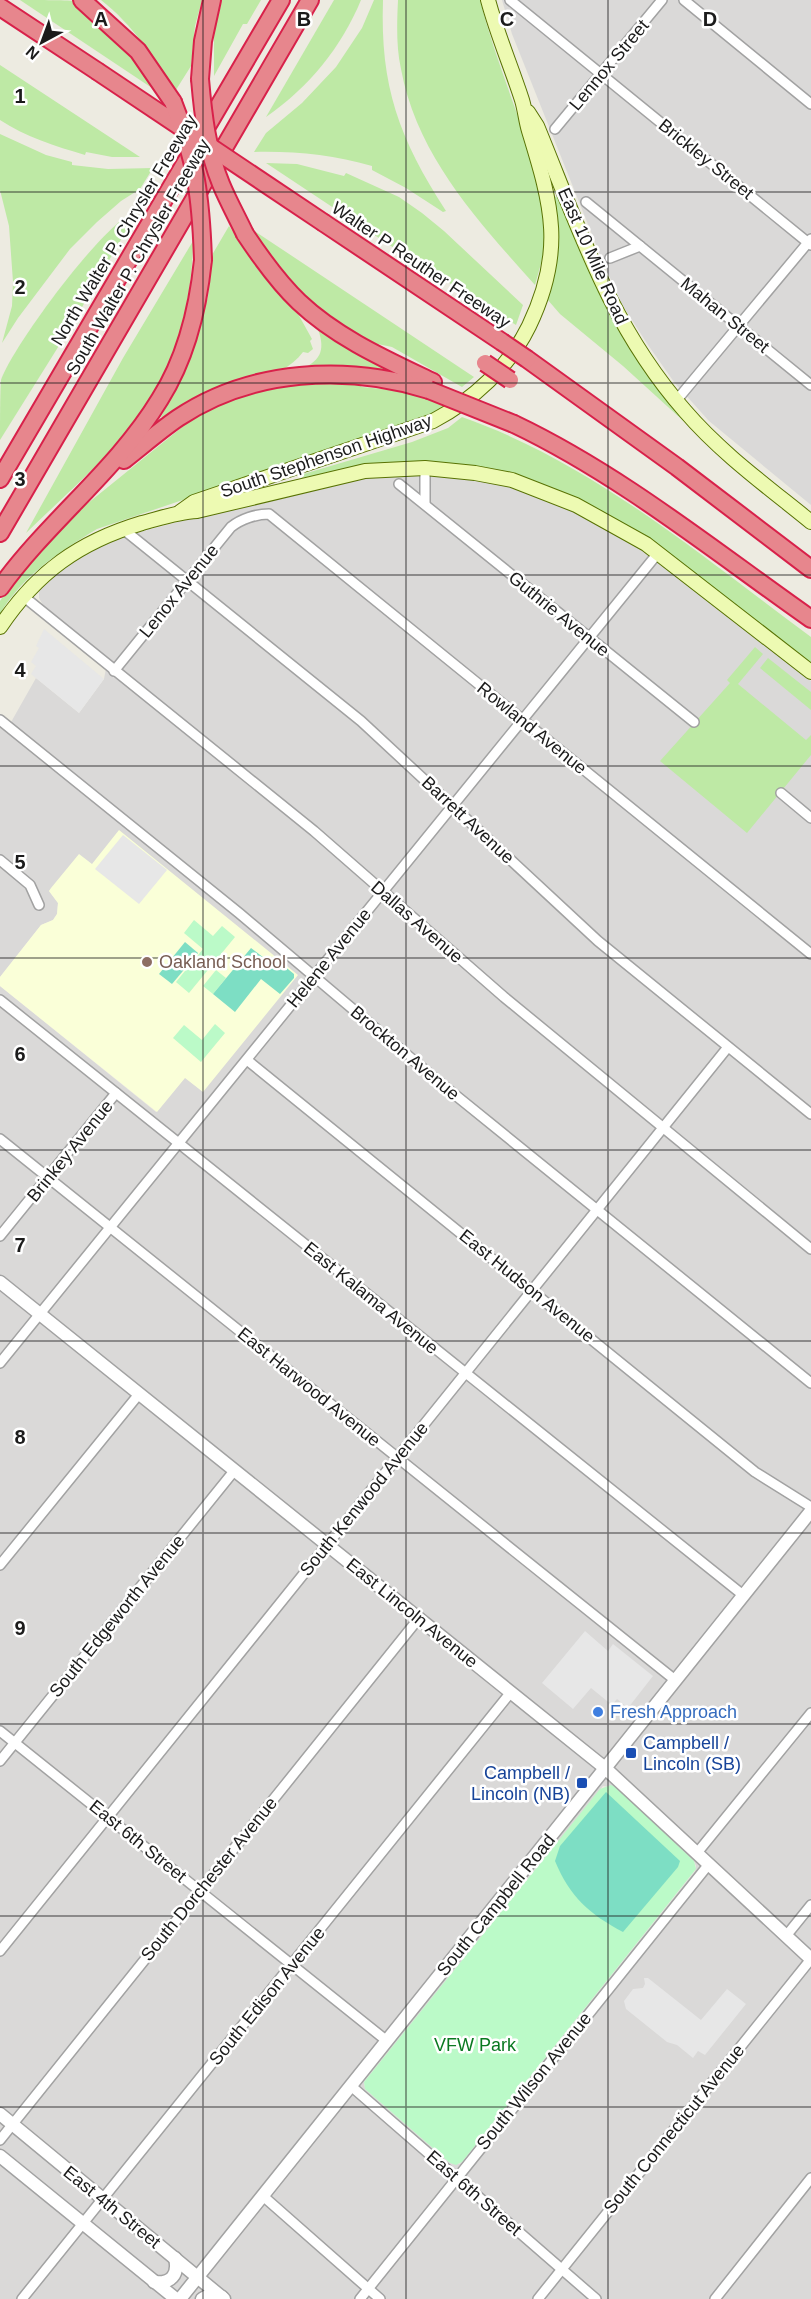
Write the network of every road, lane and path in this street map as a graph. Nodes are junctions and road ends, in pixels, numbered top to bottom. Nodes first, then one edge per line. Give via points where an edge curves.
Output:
1 (82, 0) edge
2 (212, 0) edge
3 (281, 0) edge
4 (310, 0) edge
5 (488, 0) edge
6 (510, 0) edge
7 (662, 0) edge
8 (684, 0) edge
9 (0, 7) edge
10 (601, 74) junction
11 (523, 102) junction
12 (811, 104) edge
13 (555, 129) dead end
14 (586, 202) dead end
15 (810, 242) edge
16 (640, 246) junction
17 (610, 258) dead end
18 (739, 326) junction
19 (485, 363) dead end
20 (510, 380) dead end
21 (811, 385) edge
22 (431, 386) junction
23 (52, 389) junction
24 (676, 401) junction
25 (0, 460) edge
26 (425, 468) junction
27 (0, 479) edge
28 (399, 484) dead end
29 (77, 499) junction
30 (425, 504) junction
31 (180, 512) junction
32 (250, 518) joint
33 (811, 522) edge
34 (123, 529) junction
35 (0, 533) edge
36 (658, 553) junction
37 (811, 569) edge
38 (187, 582) junction
39 (0, 588) edge
40 (23, 596) junction
41 (811, 619) edge
42 (0, 627) edge
43 (589, 638) junction
44 (114, 671) junction
45 (811, 672) edge
46 (0, 720) edge
47 (522, 720) junction
48 (694, 722) dead end
49 (781, 793) dead end
50 (453, 805) junction
51 (811, 818) edge
52 (0, 860) edge
53 (383, 892) junction
54 (39, 905) dead end
55 (811, 954) edge
56 (314, 976) junction
57 (0, 1000) edge
58 (728, 1047) junction
59 (247, 1060) junction
60 (116, 1093) junction
61 (811, 1114) edge
62 (663, 1128) junction
63 (0, 1139) edge
64 (179, 1143) junction
65 (48, 1178) junction
66 (597, 1210) junction
67 (110, 1228) junction
68 (0, 1236) edge
69 (811, 1249) edge
70 (0, 1282) edge
71 (532, 1290) junction
72 (40, 1314) junction
73 (0, 1363) edge
74 (465, 1373) junction
75 (811, 1383) edge
76 (139, 1394) junction
77 (397, 1458) junction
78 (234, 1471) junction
79 (811, 1509) edge
80 (326, 1544) junction
81 (0, 1565) edge
82 (743, 1596) junction
83 (419, 1618) junction
84 (675, 1680) junction
85 (511, 1692) junction
86 (811, 1713) edge
87 (0, 1731) edge
88 (15, 1743) junction
89 (0, 1761) edge
90 (605, 1768) junction
91 (107, 1817) junction
92 (697, 1853) junction
93 (709, 1864) junction
94 (200, 1891) junction
95 (811, 1905) edge
96 (786, 1936) junction
97 (0, 1951) edge
98 (811, 1959) edge
99 (292, 1964) junction
100 (387, 2041) junction
101 (351, 2086) junction
102 (0, 2114) edge
103 (12, 2124) junction
104 (0, 2140) edge
105 (0, 2157) edge
106 (457, 2178) junction
107 (811, 2178) edge
108 (263, 2196) junction
109 (103, 2199) junction
110 (83, 2225) junction
111 (175, 2258) junction
112 (562, 2269) junction
113 (198, 2276) junction
114 (154, 2282) junction
115 (369, 2289) junction
116 (223, 2298) edge
117 (22, 2299) edge
118 (178, 2299) edge
119 (202, 2299) edge
120 (360, 2299) edge
121 (380, 2299) edge
122 (538, 2299) edge
123 (596, 2299) edge
124 (715, 2299) edge

1 - 29 highway, bridge via 138,51 173,102 195,165 203,260 190,330 161,398 118,456
2 - 22 highway, bridge via 200,79 203,118 220,182 245,234 287,290 316,316
3 - 23 highway, North Walter P. Chrysler Freeway
4 - 35 highway, South Walter P. Chrysler Freeway
5 - 11 main road
6 - 10 street, Brickley Street
7 - 10 street, Lennox Street
8 - 12 street
9 - 37 highway, Walter P Reuther Freeway, bridge via 527,359
10 - 13 street, Lennox Street
10 - 15 street, Brickley Street
11 - 24 main road, East 10 Mile Road via 537,126 607,297 639,351
11 - 31 main road, South Stephenson Highway via 548,197 551,256 542,294 517,347 475,393 433,421 194,502
14 - 16 street, Mahan Street
15 - 18 street
16 - 17 street
16 - 18 street, Mahan Street
18 - 21 street, Mahan Street
18 - 24 street
19 - 20 highway, bridge
22 - 29 highway via 340,373 280,378 251,385 179,417
22 - 41 highway, bridge via 605,472
23 - 25 highway
23 - 27 highway, North Walter P. Chrysler Freeway
24 - 33 main road, East 10 Mile Road via 725,452
26 - 30 street
26 - 31 main road, South Stephenson Highway via 354,472
26 - 36 main road via 475,472 534,488 598,516
28 - 30 street, Guthrie Avenue
29 - 39 highway
30 - 43 street, Guthrie Avenue
31 - 34 main road, South Stephenson Highway
32 - 38 street, Lenox Avenue via 231,527
32 - 47 street, Rowland Avenue via 261,514 274,516
34 - 38 street, Barrett Avenue
34 - 40 main road, South Stephenson Highway via 58,562
36 - 43 street, Helene Avenue
36 - 45 main road
38 - 44 street, Lenox Avenue
38 - 50 street, Barrett Avenue via 361,722
40 - 42 main road, South Stephenson Highway
40 - 44 street, Dallas Avenue
43 - 47 street, Helene Avenue
43 - 48 street, Guthrie Avenue
44 - 53 street, Dallas Avenue via 314,831
46 - 56 street, Brockton Avenue
47 - 50 street, Helene Avenue
47 - 55 street, Rowland Avenue
49 - 51 street
50 - 53 street, Helene Avenue
50 - 58 street, Barrett Avenue via 598,941
52 - 54 street via 30,885
53 - 56 street, Helene Avenue
53 - 62 street, Dallas Avenue via 504,998
56 - 59 street, Helene Avenue
56 - 66 street, Brockton Avenue
57 - 60 street, East Kalama Avenue
58 - 61 street, Barrett Avenue
58 - 62 street, South Kenwood Avenue
59 - 64 street, Helene Avenue
59 - 71 street, East Hudson Avenue
60 - 64 street, East Kalama Avenue
60 - 65 street, Brinkey Avenue
62 - 66 street, South Kenwood Avenue
62 - 69 street, Dallas Avenue
63 - 65 street, East Harwood Avenue
64 - 67 street, Helene Avenue
64 - 74 street, East Kalama Avenue
65 - 67 street, East Harwood Avenue
65 - 68 street, Brinkey Avenue
66 - 71 street, South Kenwood Avenue
66 - 75 street, Brockton Avenue
67 - 72 street, Helene Avenue
67 - 77 street, East Harwood Avenue
70 - 72 street, East Lincoln Avenue
71 - 74 street, South Kenwood Avenue
71 - 79 street, East Hudson Avenue via 755,1472
72 - 73 street, Helene Avenue
72 - 76 street, East Lincoln Avenue
74 - 77 street, South Kenwood Avenue
74 - 82 street, East Kalama Avenue
76 - 78 street, East Lincoln Avenue
76 - 81 street
77 - 80 street, South Kenwood Avenue
77 - 84 street, East Harwood Avenue
78 - 80 street, East Lincoln Avenue
78 - 88 street, South Edgeworth Avenue
79 - 82 street, South Campbell Road
80 - 83 street, East Lincoln Avenue
80 - 91 street, South Kenwood Avenue
82 - 84 street, South Campbell Road
83 - 85 street, East Lincoln Avenue
83 - 94 street, South Dorchester Avenue
84 - 90 street, South Campbell Road
85 - 90 street, East Lincoln Avenue
85 - 99 street, South Edison Avenue
86 - 92 street
87 - 88 street, East 6th Street
88 - 89 street, South Edgeworth Avenue
88 - 91 street, East 6th Street
90 - 92 street, East Lincoln Avenue
90 - 100 street, South Campbell Road
91 - 94 street, East 6th Street
91 - 97 street, South Kenwood Avenue
92 - 93 street, East Lincoln Avenue
93 - 96 street, East Lincoln Avenue
93 - 106 street, South Wilson Avenue
94 - 99 street, East 6th Street
94 - 103 street, South Dorchester Avenue
95 - 96 street
96 - 98 street, East Lincoln Avenue
98 - 112 street, South Connecticut Avenue
99 - 100 street, East 6th Street
99 - 109 street, South Edison Avenue
100 - 101 street, South Campbell Road
101 - 106 street, East 6th Street
101 - 108 street, South Campbell Road
102 - 103 street, East 4th Street
103 - 104 street, South Dorchester Avenue
103 - 109 street, East 4th Street
105 - 110 street, East 4th Street
106 - 112 street, East 6th Street
106 - 115 street, South Wilson Avenue
107 - 124 street
108 - 113 street, South Campbell Road
108 - 115 street
109 - 110 street, South Edison Avenue
109 - 111 street, East 4th Street
110 - 114 street, East 4th Street
110 - 117 street, South Edison Avenue
111 - 113 street, East 4th Street
111 - 114 street via 177,2269 173,2278 164,2283
112 - 122 street, South Connecticut Avenue
112 - 123 street, East 6th Street
113 - 116 street, East 4th Street
113 - 118 street, South Campbell Road
114 - 118 street, East 4th Street
115 - 120 street, South Wilson Avenue
115 - 121 street
116 - 119 street via 209,2295

